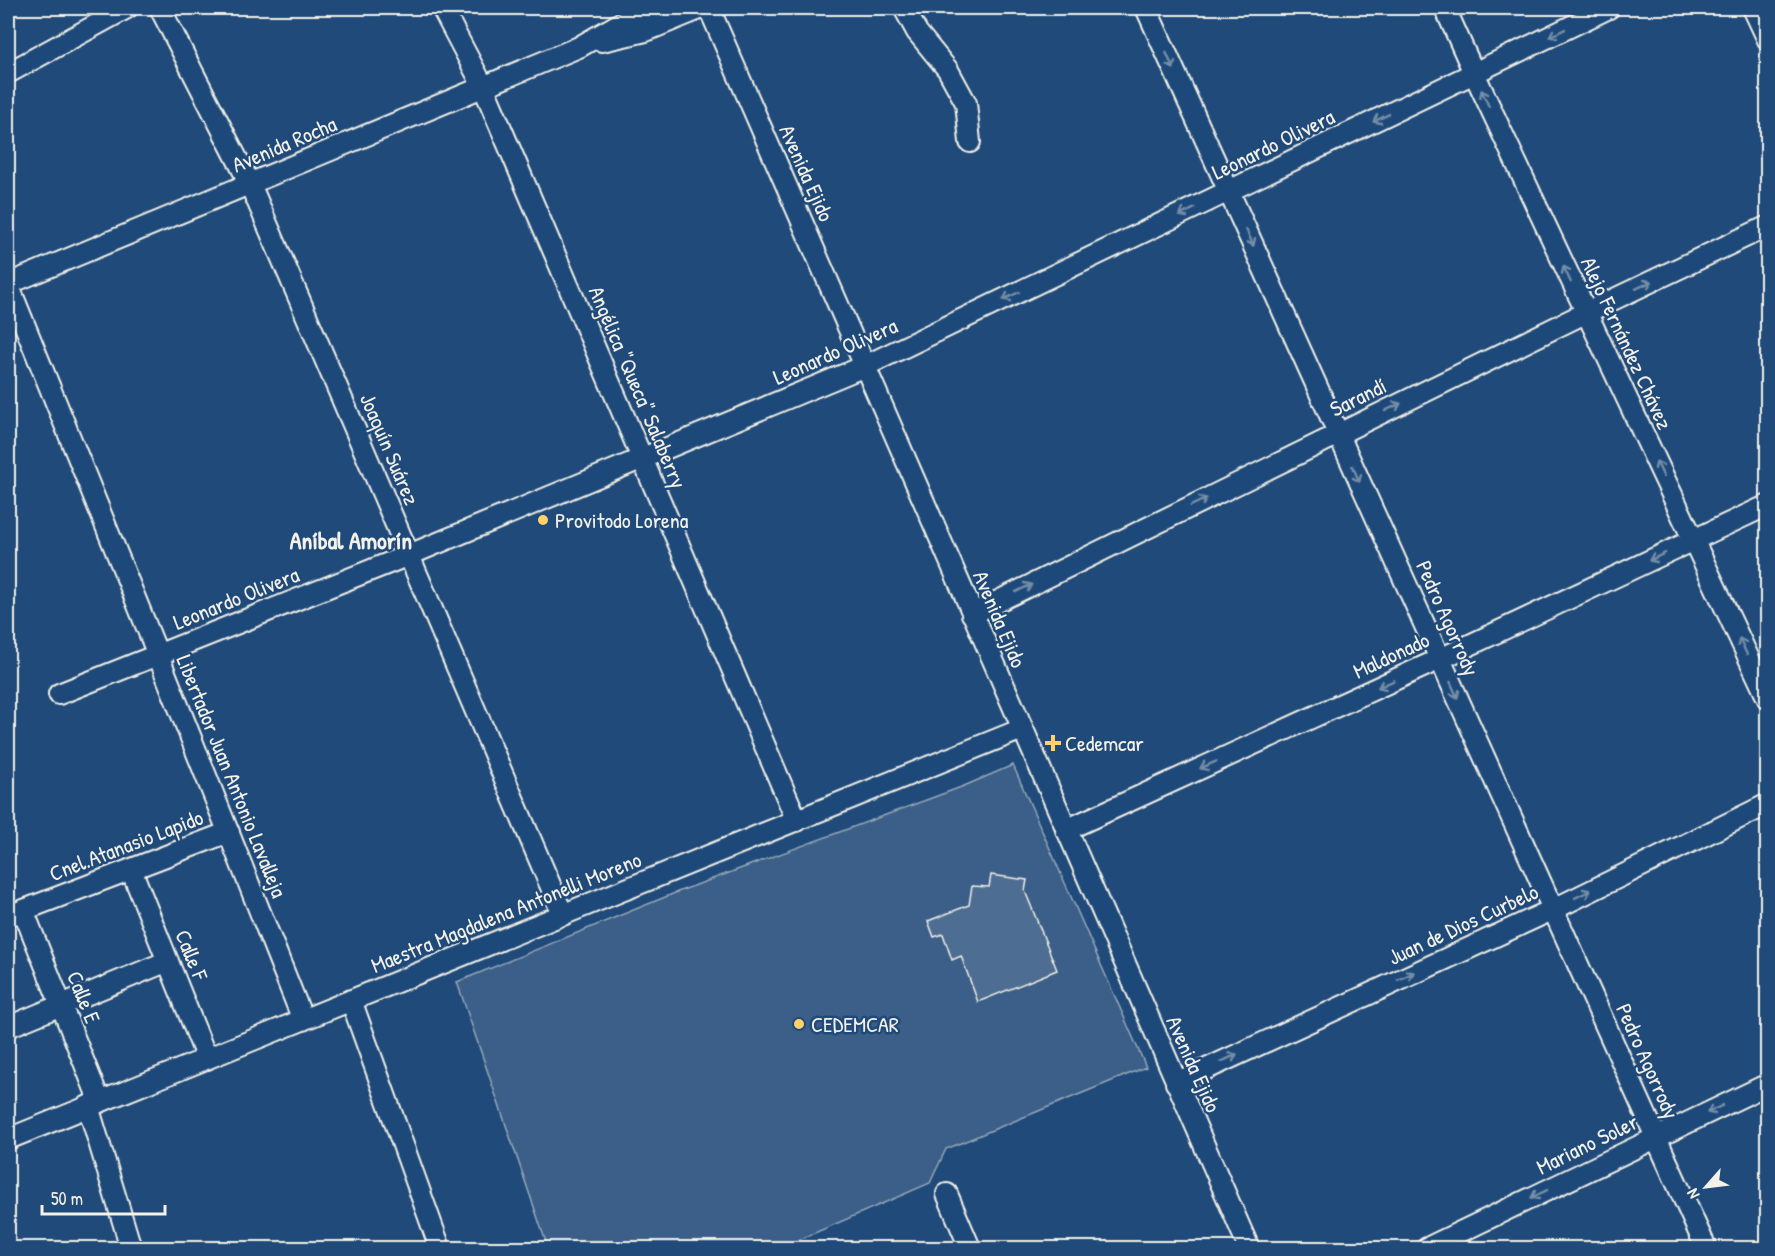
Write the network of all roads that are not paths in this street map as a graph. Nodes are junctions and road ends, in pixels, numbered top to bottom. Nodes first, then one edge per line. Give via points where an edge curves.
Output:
1 (127, 8) edge
2 (160, 8) edge
3 (442, 8) edge
4 (652, 8) edge
5 (702, 8) edge
6 (709, 8) edge
7 (904, 8) edge
8 (1146, 8) edge
9 (1445, 8) edge
10 (1609, 8) edge
11 (1753, 8) edge
12 (1767, 40) edge
13 (579, 47) junction
14 (8, 73) edge
15 (1474, 73) junction
16 (483, 86) junction
17 (970, 142) dead end
18 (250, 184) junction
19 (1229, 192) junction
20 (1767, 226) edge
21 (8, 284) edge
22 (1585, 313) junction
23 (865, 366) junction
24 (1338, 434) junction
25 (642, 459) junction
26 (1767, 505) edge
27 (1693, 540) junction
28 (409, 555) junction
29 (972, 614) junction
30 (159, 655) junction
31 (1440, 659) junction
32 (59, 694) dead end
33 (1767, 699) edge
34 (1022, 729) junction
35 (1767, 804) edge
36 (797, 821) junction
37 (1065, 830) junction
38 (229, 832) junction
39 (131, 869) junction
40 (1554, 909) junction
41 (15, 913) edge
42 (563, 915) junction
43 (168, 961) junction
44 (351, 1000) junction
45 (61, 1004) junction
46 (303, 1020) junction
47 (8, 1028) edge
48 (207, 1059) junction
49 (1176, 1083) junction
50 (1767, 1084) edge
51 (94, 1104) junction
52 (1656, 1137) junction
53 (8, 1139) edge
54 (946, 1194) dead end
55 (131, 1248) edge
56 (440, 1248) edge
57 (970, 1248) edge
58 (1249, 1248) edge
59 (1427, 1248) edge
60 (1706, 1248) edge

1 - 14 street
2 - 18 street, Joaquín Suárez
3 - 16 street, Angélica "Queca" Salaberry
4 - 13 street, Avenida Rocha
5 - 13 street, Avenida Rocha via 646,31
6 - 23 street, Avenida Ejido
7 - 17 street via 917,32 948,70 966,104
8 -> 19 street, Pedro Agorrody
9 - 15 street, Alejo Fernández Chávez
10 -> 15 street, Leonardo Olivera
11 - 12 street
13 - 16 street, Avenida Rocha
15 -> 19 street, Leonardo Olivera
22 -> 15 street, Alejo Fernández Chávez
16 - 18 street, Avenida Rocha
16 - 25 street, Angélica "Queca" Salaberry
18 - 21 street, Avenida Rocha
18 - 28 street, Joaquín Suárez
19 -> 23 street, Leonardo Olivera
19 -> 24 street, Pedro Agorrody
22 -> 20 street, Sarandí
21 - 30 street, Libertador Juan Antonio Lavalleja
24 -> 22 street, Sarandí
27 -> 22 street, Alejo Fernández Chávez
23 - 25 street, Leonardo Olivera
23 - 29 street, Avenida Ejido
29 -> 24 street, Sarandí
24 -> 31 street, Pedro Agorrody
25 - 28 street, Leonardo Olivera
25 - 36 street, Angélica "Queca" Salaberry
26 - 27 street, Maldonado
27 -> 31 street, Maldonado
33 -> 27 street, Alejo Fernández Chávez
28 - 30 street, Leonardo Olivera
28 - 42 street, Joaquín Suárez
29 - 34 street, Avenida Ejido
30 - 32 street, Leonardo Olivera
30 - 38 street, Libertador Juan Antonio Lavalleja
31 -> 37 street, Maldonado
31 -> 40 street, Pedro Agorrody
34 - 36 street, Maestra Magdalena Antonelli Moreno
34 - 37 street, Avenida Ejido
40 -> 35 street, Juan de Dios Curbelo
36 - 42 street, Maestra Magdalena Antonelli Moreno
37 - 49 street, Avenida Ejido
38 - 39 street, Cnel.Atanasio Lapido
38 - 46 street, Libertador Juan Antonio Lavalleja
39 - 41 street, Cnel.Atanasio Lapido
39 - 43 street, Calle F
49 -> 40 street, Juan de Dios Curbelo
40 - 52 street, Pedro Agorrody
41 - 45 street, Calle E
42 - 44 street, Maestra Magdalena Antonelli Moreno
43 - 45 street
43 - 48 street, Calle F
44 - 46 street, Maestra Magdalena Antonelli Moreno
44 - 56 street
45 - 47 street
45 - 51 street, Calle E
46 - 48 street, Maestra Magdalena Antonelli Moreno
48 - 51 street, Maestra Magdalena Antonelli Moreno
49 - 58 street, Avenida Ejido
50 -> 52 street, Mariano Soler
51 - 53 street, Maestra Magdalena Antonelli Moreno
51 - 55 street, Calle E
52 -> 59 street, Mariano Soler
52 - 60 street, Pedro Agorrody
54 - 57 street

